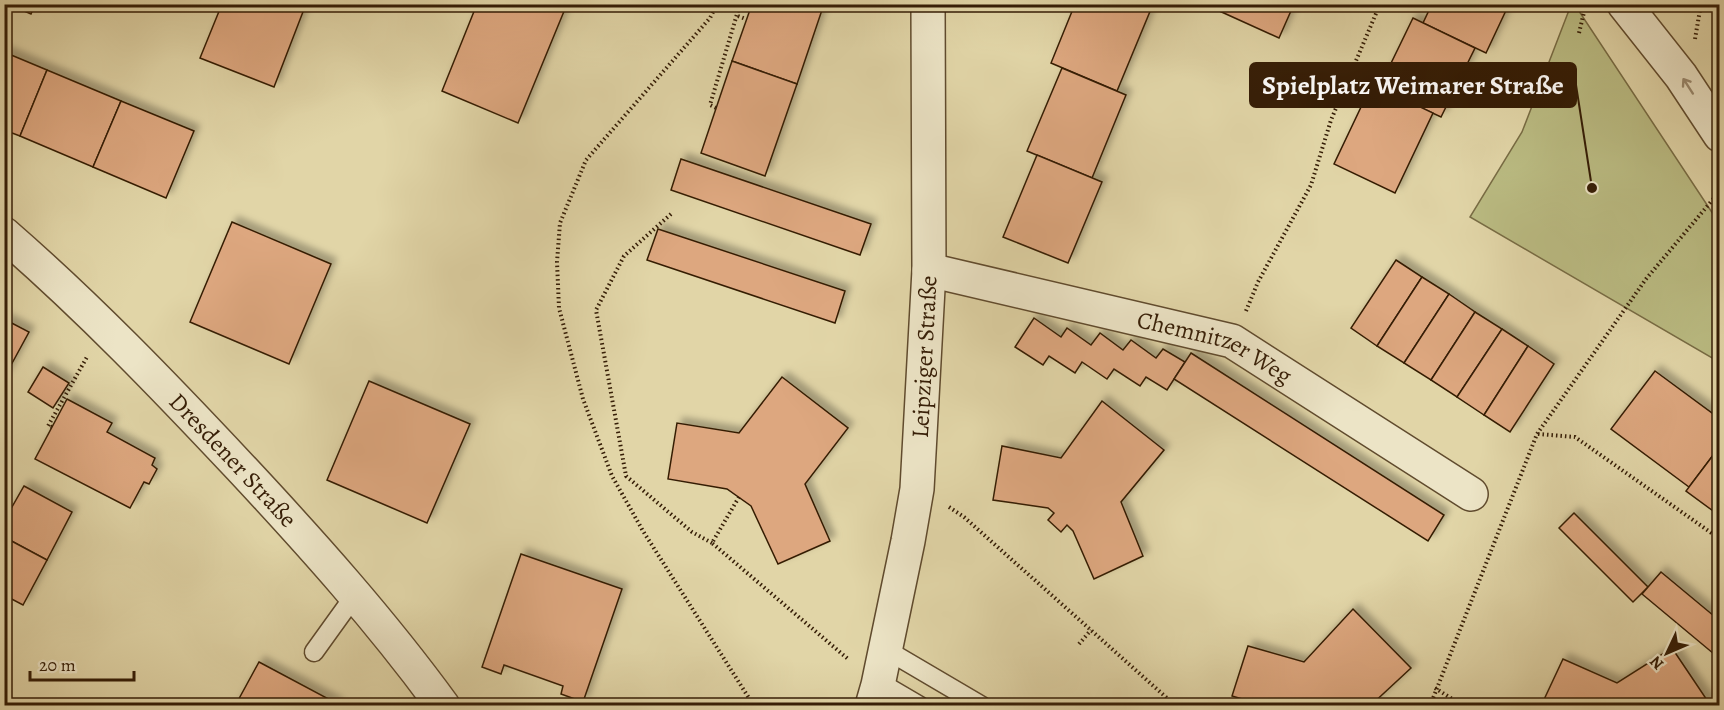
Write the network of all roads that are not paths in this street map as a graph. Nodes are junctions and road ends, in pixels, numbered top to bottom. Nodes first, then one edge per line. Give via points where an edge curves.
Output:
1 (928, 4) edge
2 (1624, 4) edge
3 (1719, 135) edge
4 (4, 234) edge
5 (929, 270) junction
6 (1471, 494) dead end
7 (354, 595) junction
8 (885, 649) junction
9 (314, 652) dead end
10 (876, 691) edge
11 (442, 705) edge
12 (920, 705) edge
13 (982, 705) edge

1 - 5 street, Leipziger Straße
3 -> 2 street via 1681,76
4 - 7 street, Dresdener Straße via 183,406
5 - 6 street, Chemnitzer Weg via 1232,341
5 - 8 street, Leipziger Straße via 917,489
7 - 9 lane
7 - 11 street, Dresdener Straße
8 - 10 street, Leipziger Straße
8 - 13 lane
10 - 12 lane

